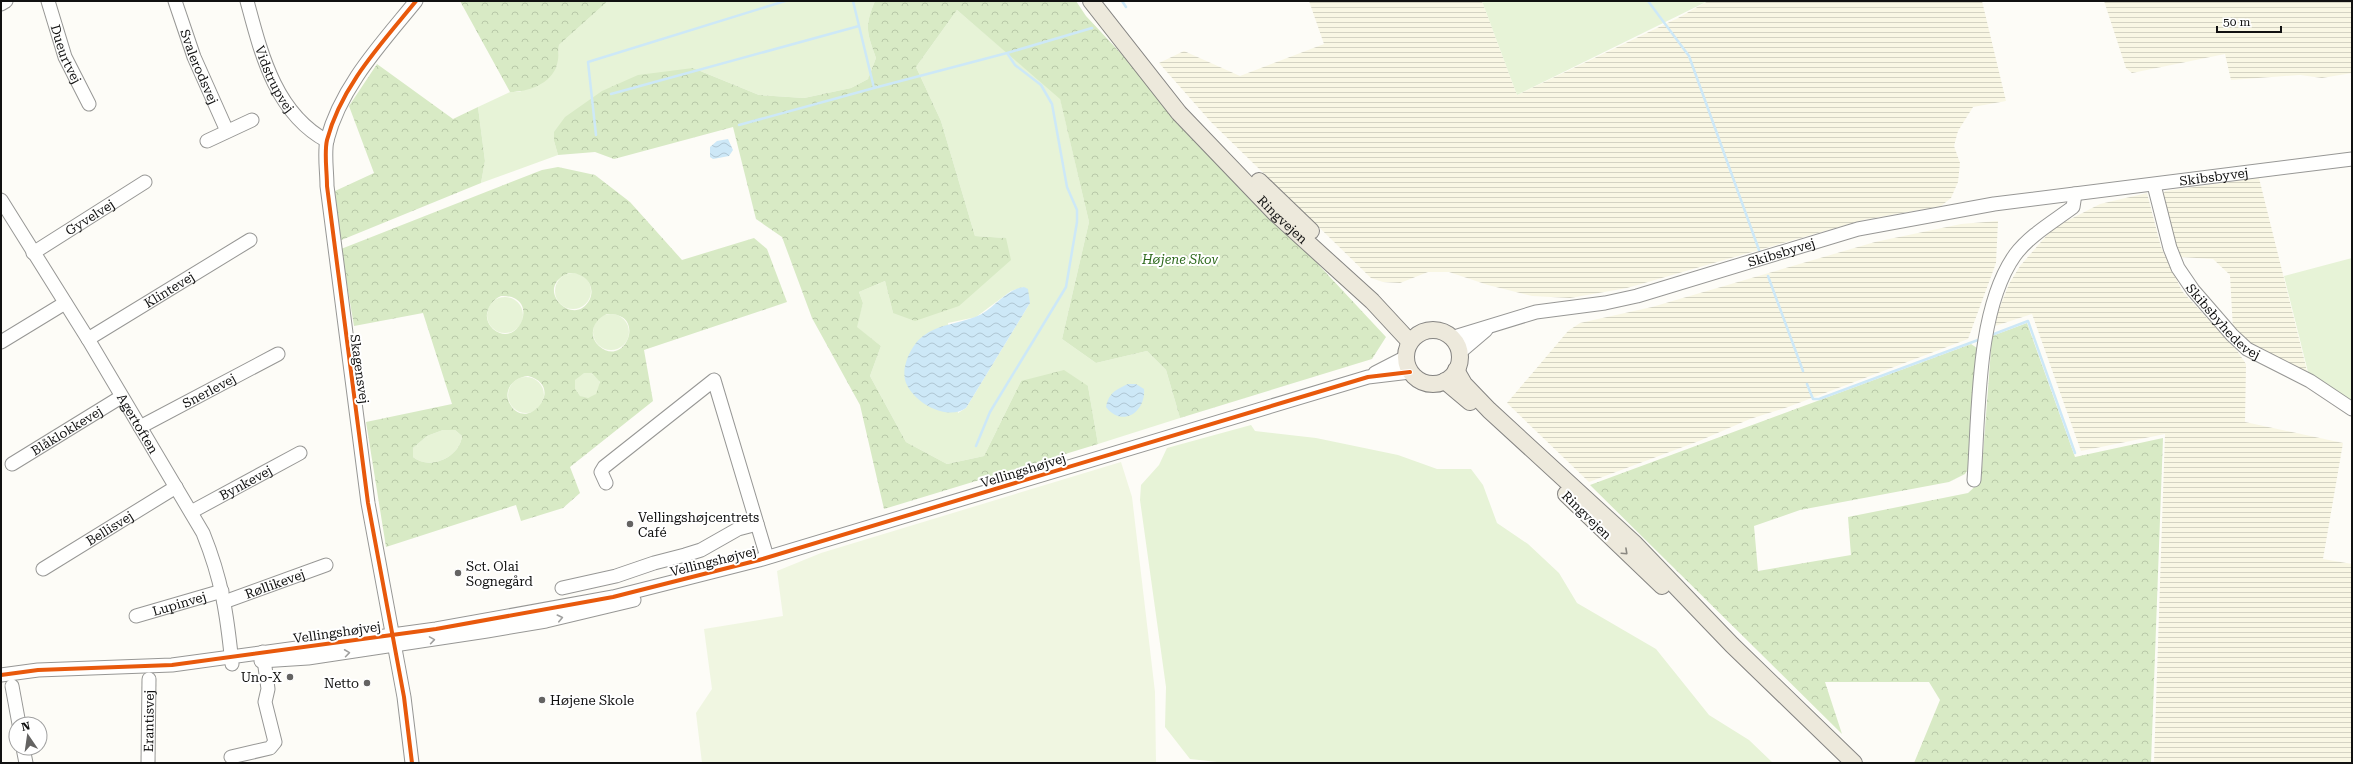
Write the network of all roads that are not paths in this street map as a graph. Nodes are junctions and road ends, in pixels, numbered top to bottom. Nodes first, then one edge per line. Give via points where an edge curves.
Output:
1 (6, 1) edge
2 (48, 1) edge
3 (175, 1) edge
4 (247, 1) edge
5 (416, 1) edge
6 (1091, 1) edge
7 (1, 4) edge
8 (89, 104) dead end
9 (252, 120) dead end
10 (227, 131) junction
11 (207, 141) dead end
12 (327, 141) junction
13 (2352, 159) edge
14 (146, 182) dead end
15 (2154, 185) junction
16 (2075, 194) junction
17 (3, 208) edge
18 (250, 240) dead end
19 (33, 253) junction
20 (65, 303) junction
21 (1490, 327) junction
22 (1452, 338) junction
23 (88, 339) junction
24 (1, 342) edge
25 (1411, 351) junction
26 (1459, 353) junction
27 (278, 354) dead end
28 (1450, 376) junction
29 (121, 397) junction
30 (2352, 409) edge
31 (140, 427) junction
32 (300, 454) dead end
33 (12, 464) dead end
34 (1974, 480) dead end
35 (606, 483) dead end
36 (176, 487) junction
37 (191, 512) junction
38 (757, 524) junction
39 (767, 557) junction
40 (326, 565) dead end
41 (43, 570) dead end
42 (562, 588) dead end
43 (223, 597) junction
44 (136, 616) dead end
45 (393, 640) junction
46 (263, 656) junction
47 (231, 660) junction
48 (1, 675) edge
49 (149, 679) dead end
50 (12, 686) dead end
51 (18, 716) edge
52 (231, 757) dead end
53 (148, 763) edge
54 (412, 763) edge
55 (1854, 763) edge

1 - 7 street
2 - 8 street, Dueurtvej via 65,57
3 - 10 street, Svalerodsvej via 194,57
4 - 12 street, Vidstrupvej via 268,72 301,123 310,132
5 - 12 street, Skagensvej via 347,92 339,105
6 - 25 main road, Ringvejen via 1179,113 1259,196 1372,301
9 - 10 street
10 - 11 street
12 - 45 street, Skagensvej via 327,186 337,271 368,503
13 - 15 street, Skibsbyvej
14 - 19 street, Gyvelvej
15 - 16 street, Skibsbyvej
15 - 30 street, Skibsbyhedevej via 2170,248 2178,268 2232,336 2247,349 2310,381
16 - 21 street, Skibsbyvej via 1979,206 1858,229 1637,296 1553,308
16 - 34 street via 2073,207 2037,232 2016,254 2003,273 1994,296 1988,321
17 - 19 street, Agertoften
18 - 23 street, Klintevej
19 - 20 street, Agertoften
20 - 23 street, Agertoften
20 - 24 street
21 - 22 street, Skibsbyvej
21 - 26 street, Skibsbyvej
22 - 25 main road via 1435,330
22 - 26 main road
23 - 29 street, Agertoften
25 - 28 main road via 1423,382 1434,384
25 - 39 street, Vellingshøjvej via 1368,377
26 - 28 main road
27 - 31 street, Snerlevej
28 - 55 main road, Ringvejen via 1464,384 1635,544 1732,646
29 - 31 street, Agertoften
29 - 33 street, Blåklokkevej
31 - 36 street, Agertoften
32 - 37 street, Bynkevej
35 - 38 street, Vellingshøjvej via 601,472 604,467 714,380
36 - 37 street, Agertoften
36 - 41 street, Bellisvej
37 - 43 street, Agertoften via 216,567
38 - 39 street, Vellingshøjvej
38 - 42 street, Vellingshøjvej via 738,529 696,552 616,576
39 - 45 street, Vellingshøjvej via 615,606 546,621
40 - 43 street, Røllikevej
43 - 44 street, Lupinvej
43 - 47 street, Agertoften
45 - 46 street, Vellingshøjvej via 308,658
45 - 54 street, Skagensvej
46 - 47 street, Vellingshøjvej
46 - 52 street via 268,689 264,702 275,742 270,748
47 - 48 street, Vellingshøjvej via 38,670
49 - 53 street, Erantisvej
50 - 51 street

